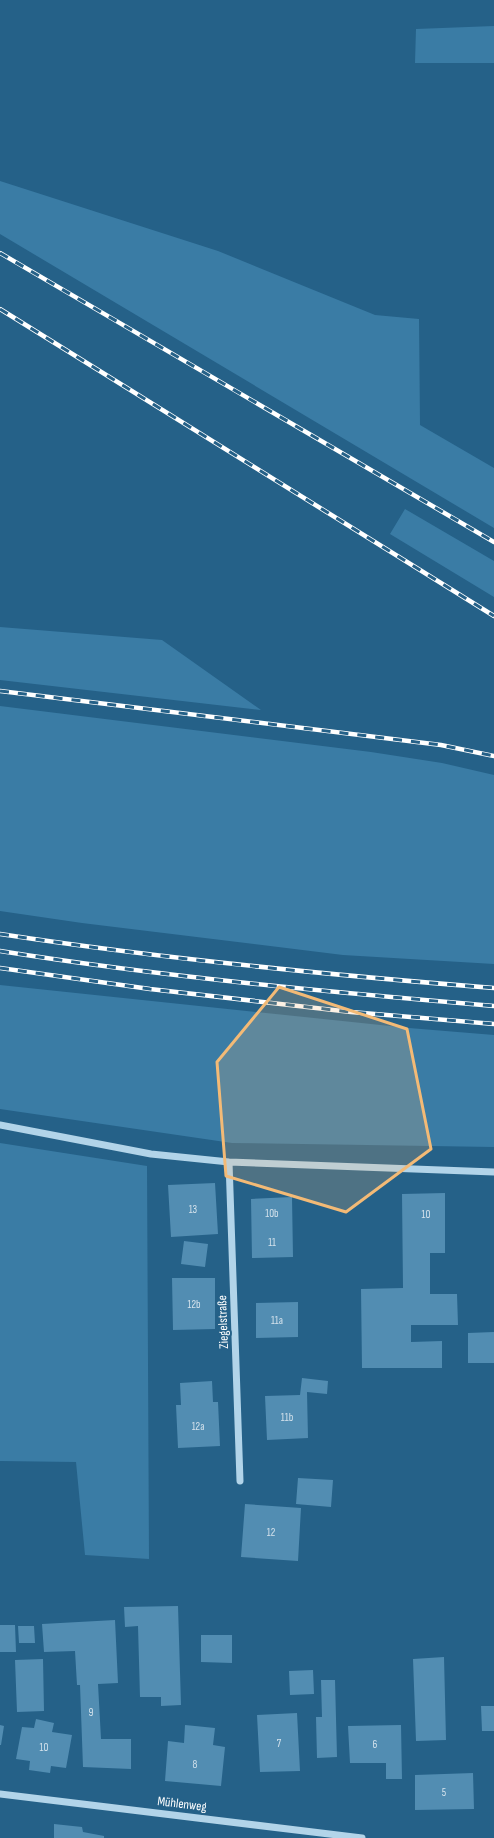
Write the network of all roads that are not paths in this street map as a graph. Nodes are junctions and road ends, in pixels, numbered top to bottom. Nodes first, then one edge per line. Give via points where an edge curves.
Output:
1 (0, 1125) edge
2 (229, 1162) junction
3 (494, 1172) edge
4 (240, 1481) dead end
5 (0, 1794) edge
6 (362, 1838) edge

1 - 2 street via 151,1154
2 - 3 street
2 - 4 street, Ziegelstraße
5 - 6 street, Mühlenweg

